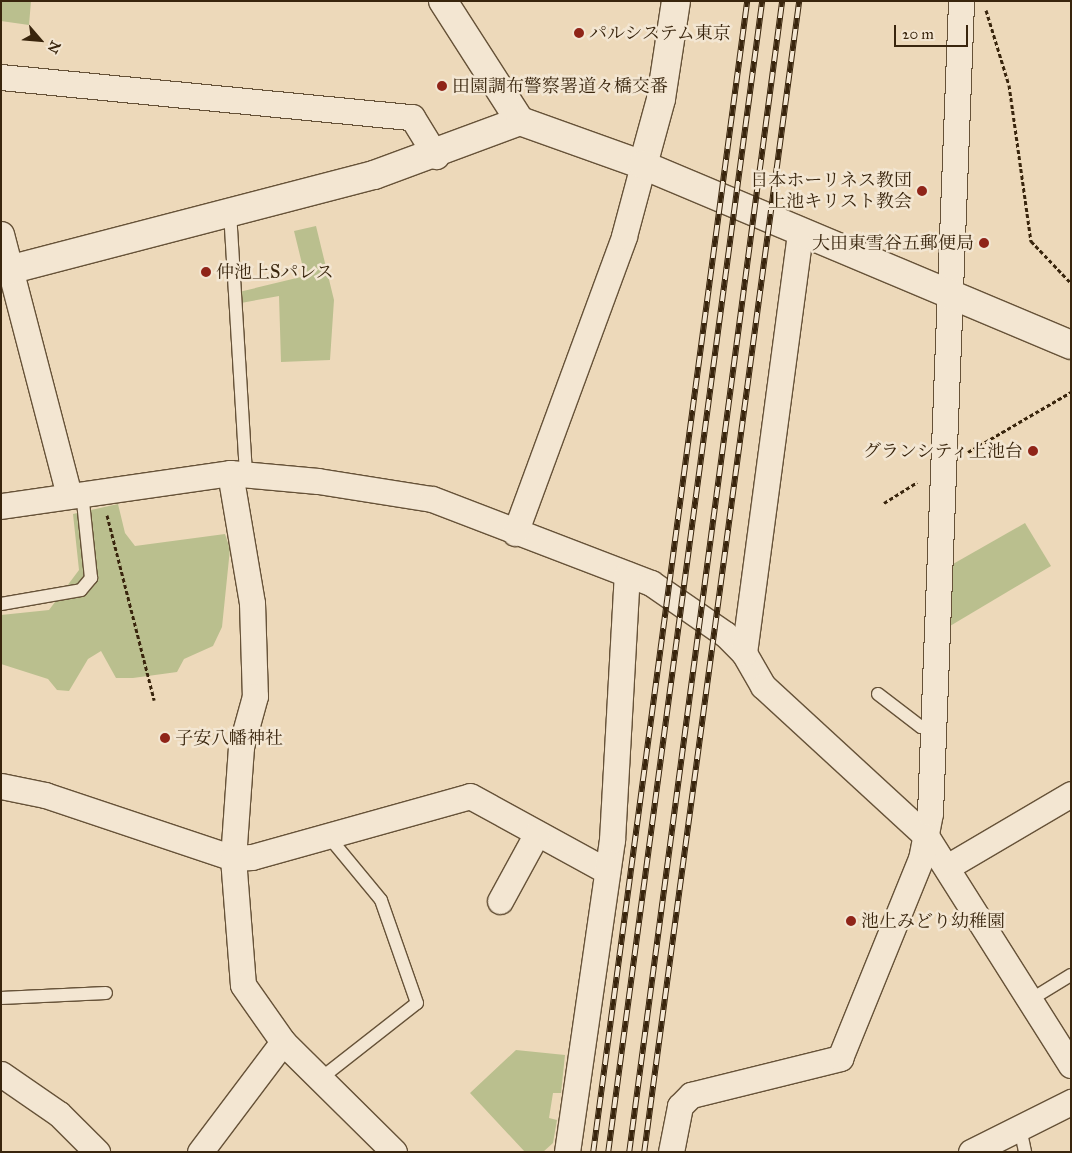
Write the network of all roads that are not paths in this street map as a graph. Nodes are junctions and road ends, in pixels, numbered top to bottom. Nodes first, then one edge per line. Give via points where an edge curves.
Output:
1 (443, 1) edge
2 (676, 1) edge
3 (961, 1) edge
4 (1, 78) edge
5 (520, 121) junction
6 (436, 156) junction
7 (643, 165) junction
8 (230, 212) junction
9 (800, 231) junction
10 (1, 234) edge
11 (7, 270) edge
12 (949, 297) junction
13 (1071, 346) edge
14 (238, 473) junction
15 (84, 493) junction
16 (1, 506) edge
17 (515, 533) junction
18 (627, 574) junction
19 (1, 604) edge
20 (744, 653) junction
21 (878, 694) dead end
22 (932, 728) junction
23 (1, 786) edge
24 (1071, 794) edge
25 (537, 832) junction
26 (328, 836) junction
27 (926, 836) junction
28 (233, 858) junction
29 (947, 867) junction
30 (607, 871) junction
31 (500, 900) dead end
32 (1071, 975) edge
33 (106, 993) dead end
34 (1, 998) edge
35 (1030, 1000) junction
36 (284, 1042) junction
37 (1071, 1065) edge
38 (1, 1074) edge
39 (320, 1079) junction
40 (1071, 1102) edge
41 (1022, 1140) edge
42 (97, 1152) edge
43 (200, 1152) edge
44 (394, 1152) edge
45 (567, 1152) edge
46 (671, 1152) edge
47 (971, 1152) edge

1 - 5 street
2 - 7 street via 661,99
3 - 12 street
4 - 6 street via 412,117
5 - 6 street
5 - 7 street
6 - 8 street
7 - 9 street
7 - 17 street via 624,236
8 - 11 street
8 - 14 lane
9 - 12 street
9 - 20 street
10 - 11 street
11 - 15 street
12 - 13 street
12 - 22 street
14 - 15 street
14 - 17 street via 432,500
14 - 28 street via 252,603 255,696 240,748
15 - 16 street
15 - 19 lane via 90,578 81,590
17 - 18 street
18 - 20 street via 651,583
18 - 30 street
20 - 27 street via 763,686
21 - 22 lane via 921,727
22 - 27 street
23 - 28 street via 46,795
24 - 29 street
25 - 26 street via 470,796
25 - 30 street
25 - 31 street
26 - 28 street via 252,857
26 - 39 lane via 381,900 418,1003
27 - 29 street
27 - 46 street via 921,860 840,1058 691,1095 680,1106
28 - 36 street via 243,985
29 - 35 street
30 - 45 street via 597,971
32 - 35 lane
33 - 34 lane
35 - 37 street
36 - 39 street
36 - 43 street
38 - 42 street via 59,1114
39 - 44 street
40 - 41 street
41 - 47 street

